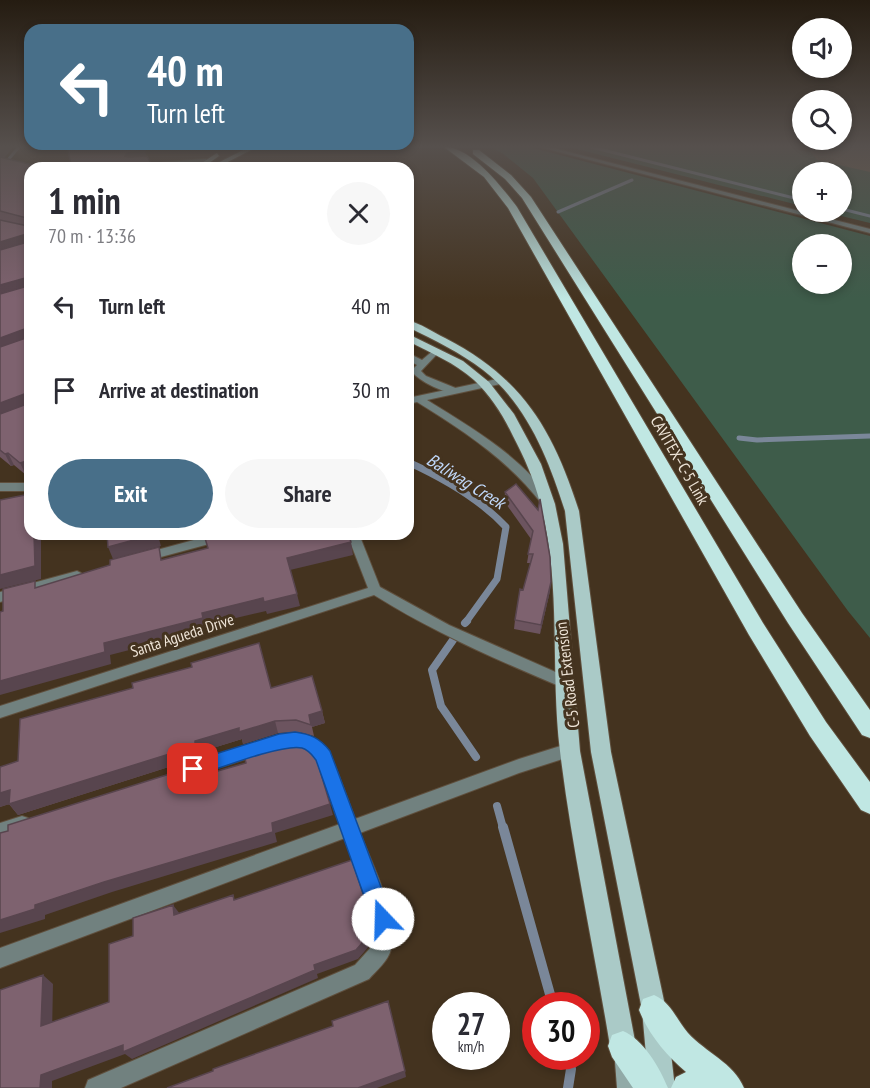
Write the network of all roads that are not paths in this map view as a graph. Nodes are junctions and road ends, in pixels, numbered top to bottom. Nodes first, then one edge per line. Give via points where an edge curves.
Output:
1 (505, 198) edge
2 (525, 198) edge
3 (741, 198) edge
4 (870, 231) edge
5 (414, 326) edge
6 (414, 341) edge
7 (435, 352) junction
8 (416, 369) edge
9 (494, 382) junction
10 (455, 391) junction
11 (419, 399) junction
12 (414, 400) edge
13 (0, 487) edge
14 (24, 487) edge
15 (551, 509) junction
16 (209, 540) edge
17 (355, 540) edge
18 (139, 559) edge
19 (93, 572) edge
20 (375, 590) junction
21 (0, 597) edge
22 (564, 682) junction
23 (0, 712) edge
24 (870, 728) edge
25 (570, 750) junction
26 (168, 777) edge
27 (870, 802) edge
28 (33, 820) edge
29 (348, 829) junction
30 (0, 831) edge
31 (0, 958) edge
32 (654, 1010) junction
33 (623, 1046) junction
34 (724, 1086) edge
35 (96, 1088) edge
36 (628, 1088) edge
37 (652, 1088) edge
38 (662, 1088) edge
39 (687, 1088) edge

1 - 27 highway, CAVITEX–C-5 Link via 756,628 818,729
2 - 24 highway, CAVITEX–C-5 Link via 789,609
3 - 4 street
5 - 9 main road, C-5 Road Extension via 476,360
6 - 7 main road, C-5 Road Extension
7 - 8 street
7 - 9 main road, C-5 Road Extension
8 - 10 street via 423,378
9 - 10 street
9 - 15 main road, C-5 Road Extension via 541,477
9 - 32 main road, C-5 Road Extension via 549,451 572,511 601,752
10 - 11 street
11 - 12 street
11 - 15 street via 514,464
13 - 14 street
15 - 22 main road, C-5 Road Extension via 559,558
16 - 18 street
17 - 20 street
19 - 21 street
20 - 22 street via 476,645
20 - 23 street, Santa Agueda Drive
22 - 25 main road, C-5 Road Extension
25 - 29 street
25 - 33 main road, C-5 Road Extension
26 - 29 street via 279,742 306,741 324,756
28 - 30 street
29 - 31 street
29 - 35 street via 383,919 382,949 373,962 362,972
32 - 34 highway via 677,1044
32 - 38 main road, C-5 Road Extension
33 - 36 main road, C-5 Road Extension
33 - 37 highway
34 - 39 highway via 698,1084

